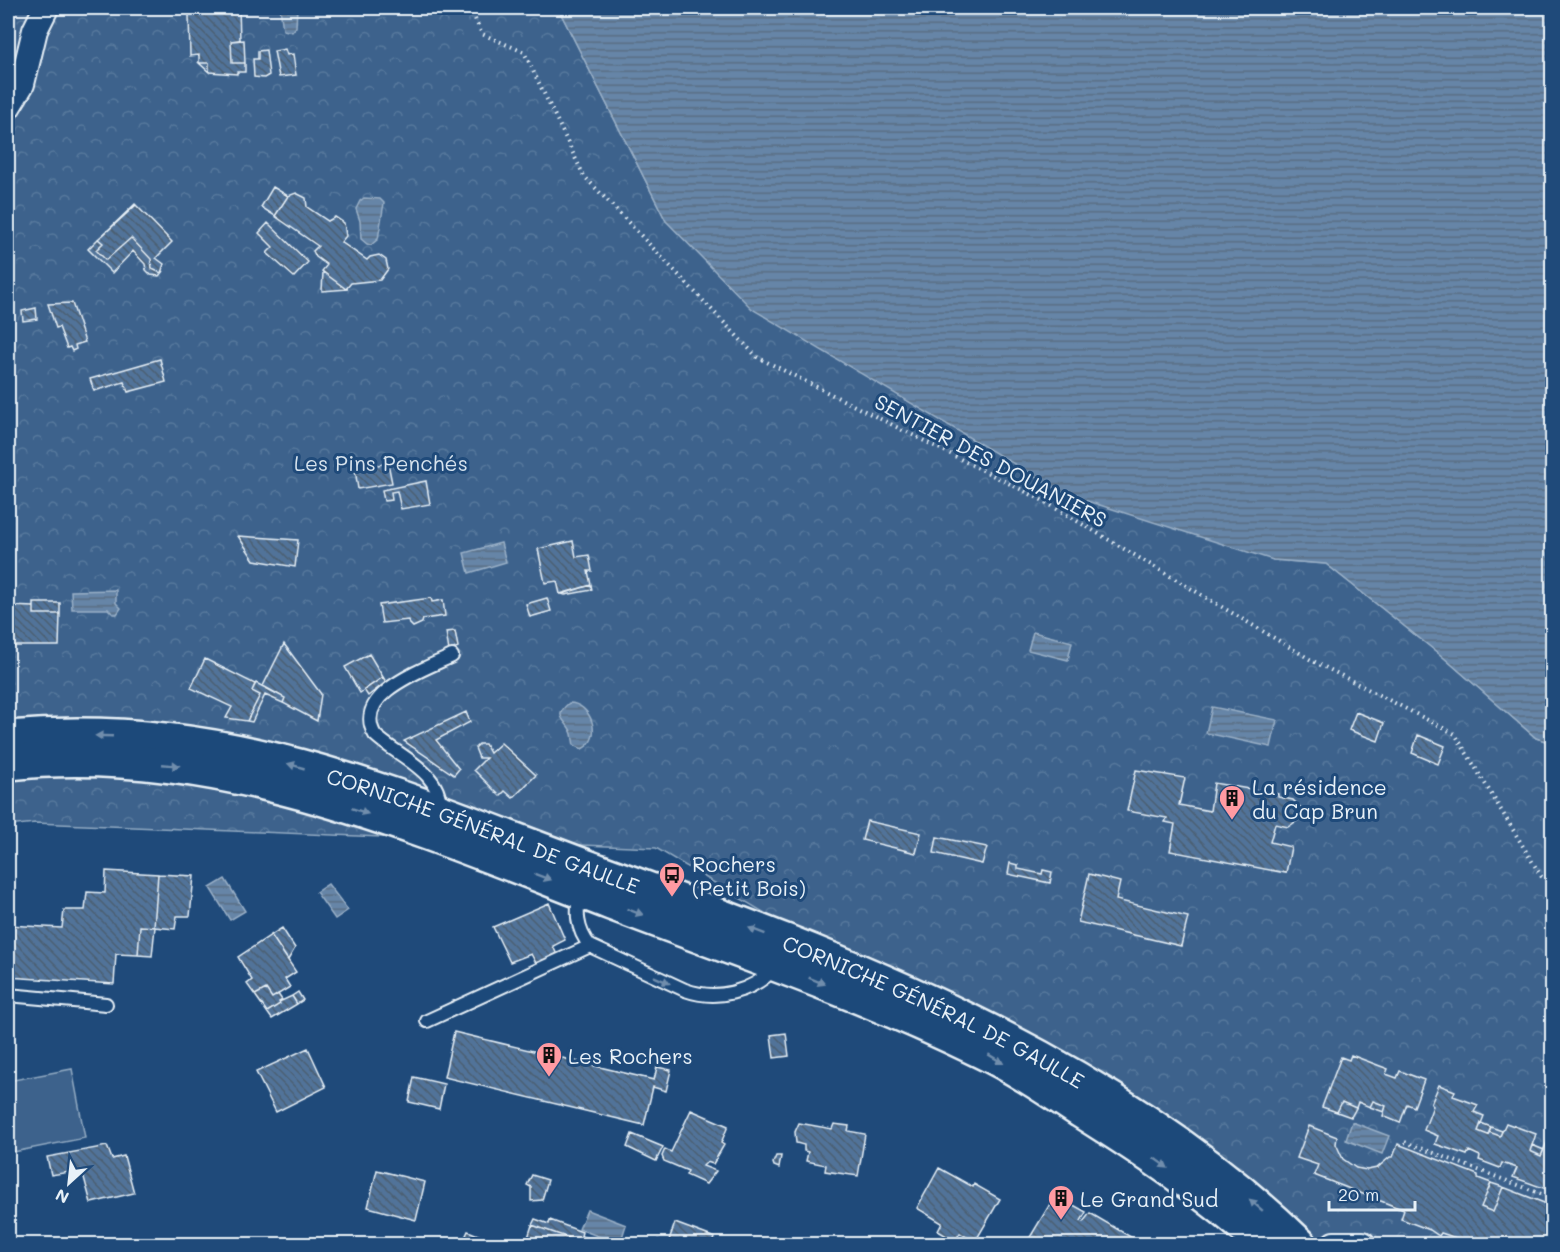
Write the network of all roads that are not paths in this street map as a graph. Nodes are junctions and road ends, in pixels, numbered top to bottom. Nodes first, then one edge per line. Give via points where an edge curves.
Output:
1 (46, 8) edge
2 (8, 107) edge
3 (452, 656) dead end
4 (8, 738) edge
5 (8, 763) edge
6 (437, 824) junction
7 (585, 879) junction
8 (591, 946) junction
9 (782, 954) junction
10 (8, 994) edge
11 (106, 1004) dead end
12 (427, 1021) dead end
13 (1264, 1245) edge
14 (1299, 1245) edge
15 (1334, 1245) edge
16 (1363, 1245) edge

1 - 2 street via 35,30 22,84
3 - 6 lane via 391,688 370,712 375,735 420,767 433,783 441,801
6 -> 4 main road, CORNICHE GÉNÉRAL DE GAULLE via 352,782 212,747 130,737
5 -> 6 main road, CORNICHE GÉNÉRAL DE GAULLE via 66,759 128,761 205,770 350,807
6 - 7 main road, CORNICHE GÉNÉRAL DE GAULLE
7 - 8 lane via 577,919
7 - 9 main road, CORNICHE GÉNÉRAL DE GAULLE
8 -> 9 lane via 685,990 710,996 747,988 773,971
8 - 12 lane
9 -> 13 main road, CORNICHE GÉNÉRAL DE GAULLE via 984,1052 1148,1153
14 -> 9 main road, CORNICHE GÉNÉRAL DE GAULLE via 1208,1165 1081,1080 944,1007
10 - 11 lane
15 - 16 street

